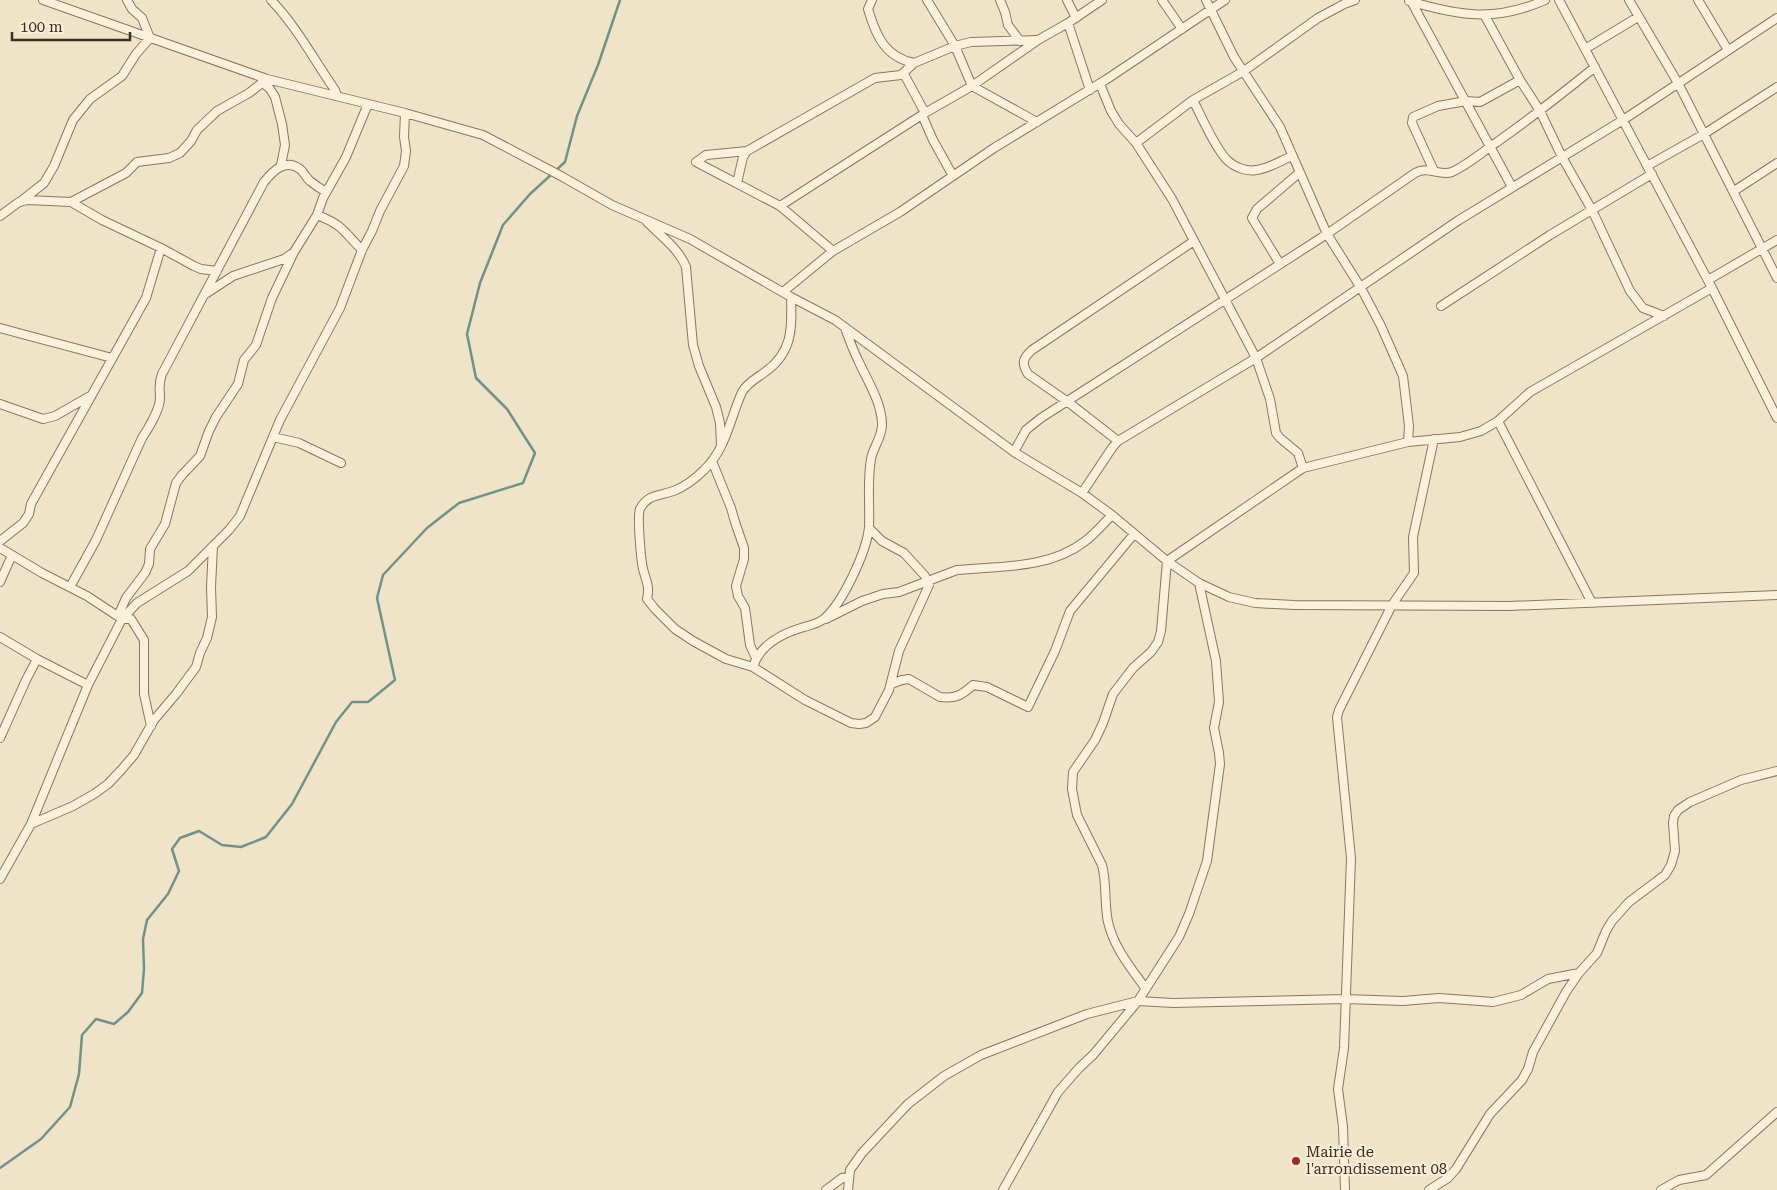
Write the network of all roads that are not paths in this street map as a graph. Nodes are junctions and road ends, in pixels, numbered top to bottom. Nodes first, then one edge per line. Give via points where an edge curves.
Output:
1 (43, 0) edge
2 (127, 0) edge
3 (271, 0) edge
4 (872, 0) edge
5 (927, 0) edge
6 (1000, 0) edge
7 (1067, 0) edge
8 (1102, 0) edge
9 (1162, 0) edge
10 (1206, 0) edge
11 (1225, 0) edge
12 (1355, 0) edge
13 (1546, 0) edge
14 (1559, 0) edge
15 (1629, 0) edge
16 (1698, 0) edge
17 (1409, 1) edge
18 (1210, 9) junction
19 (1485, 16) junction
20 (1638, 17) junction
21 (1076, 18) junction
22 (1777, 18) edge
23 (1068, 23) junction
24 (1182, 29) junction
25 (150, 38) junction
26 (1038, 40) junction
27 (1020, 41) junction
28 (955, 46) junction
29 (1585, 49) junction
30 (1728, 50) junction
31 (914, 63) junction
32 (1595, 68) junction
33 (1244, 72) junction
34 (904, 74) junction
35 (1520, 80) junction
36 (264, 81) junction
37 (1678, 83) junction
38 (1100, 84) junction
39 (972, 86) junction
40 (1777, 87) edge
41 (1090, 90) junction
42 (336, 96) junction
43 (1193, 100) junction
44 (1466, 101) junction
45 (368, 104) junction
46 (1540, 111) junction
47 (405, 113) junction
48 (923, 114) junction
49 (1623, 120) junction
50 (1037, 122) junction
51 (1704, 134) junction
52 (1136, 143) junction
53 (1490, 147) junction
54 (747, 151) junction
55 (1292, 156) junction
56 (1562, 156) junction
57 (1777, 163) edge
58 (281, 165) junction
59 (1647, 166) junction
60 (1434, 171) junction
61 (1299, 173) junction
62 (1652, 174) junction
63 (953, 176) junction
64 (737, 183) junction
65 (1512, 187) junction
66 (1734, 191) junction
67 (326, 192) junction
68 (19, 202) junction
69 (72, 202) junction
70 (780, 206) junction
71 (1592, 210) junction
72 (317, 215) junction
73 (0, 216) edge
74 (645, 219) junction
75 (1327, 234) junction
76 (1777, 240) edge
77 (1194, 241) junction
78 (162, 248) junction
79 (1763, 249) junction
80 (362, 250) junction
81 (833, 250) junction
82 (294, 252) junction
83 (1280, 264) junction
84 (217, 271) junction
85 (1777, 278) edge
86 (1708, 280) junction
87 (1360, 288) junction
88 (1712, 288) junction
89 (782, 292) junction
90 (205, 294) junction
91 (791, 297) junction
92 (1225, 299) junction
93 (1441, 306) dead end
94 (1664, 316) junction
95 (0, 328) edge
96 (845, 328) junction
97 (112, 358) junction
98 (1256, 358) junction
99 (91, 396) junction
100 (1068, 402) junction
101 (0, 404) edge
102 (1777, 418) edge
103 (1498, 421) junction
104 (273, 437) junction
105 (1434, 439) junction
106 (1118, 441) junction
107 (1408, 442) junction
108 (722, 447) junction
109 (1014, 452) junction
110 (712, 461) junction
111 (341, 463) dead end
112 (1303, 468) junction
113 (1082, 493) junction
114 (1112, 515) junction
115 (869, 528) junction
116 (1134, 534) junction
117 (0, 541) edge
118 (213, 546) junction
119 (0, 548) edge
120 (12, 555) junction
121 (1167, 561) junction
122 (928, 581) junction
123 (0, 582) edge
124 (1200, 583) junction
125 (70, 587) junction
126 (1777, 595) edge
127 (1592, 604) junction
128 (1392, 605) junction
129 (120, 617) junction
130 (824, 619) junction
131 (0, 636) edge
132 (756, 658) junction
133 (37, 659) junction
134 (753, 667) junction
135 (892, 684) junction
136 (88, 685) junction
137 (151, 726) junction
138 (0, 738) edge
139 (1777, 771) edge
140 (31, 824) junction
141 (0, 879) edge
142 (1579, 973) junction
143 (1146, 989) junction
144 (1345, 999) junction
145 (1138, 1001) junction
146 (1777, 1112) edge
147 (848, 1177) junction
148 (826, 1190) edge
149 (848, 1190) edge
150 (1003, 1190) edge
151 (1345, 1190) edge
152 (1429, 1190) edge
153 (1661, 1190) edge

1 - 25 street
2 - 25 street via 142,18
3 - 42 street via 306,45
4 - 31 street via 868,9 882,43 899,59
5 - 28 street
6 - 27 street via 1008,24
7 - 21 street
8 - 21 street
9 - 24 street
10 - 18 street
11 - 18 street
12 - 33 street via 1318,18
13 - 19 street via 1522,9
14 - 29 street
15 - 20 street
16 - 30 street
17 - 19 street via 1438,10
17 - 44 street
18 - 24 street
18 - 33 street
19 - 35 street
20 - 29 street
20 - 37 street
21 - 23 street
22 - 30 street
23 - 26 street
23 - 41 street
24 - 38 street
25 - 36 street
25 - 68 street via 122,76 90,99 73,120 44,183
26 - 27 street
26 - 39 street
27 - 28 street via 972,42
28 - 31 street
28 - 39 street
29 - 32 street
30 - 37 street
31 - 34 street
32 - 46 street
32 - 49 street
33 - 43 street
33 - 55 street via 1280,127
34 - 48 street
34 - 54 street via 874,78
35 - 44 street via 1480,102
35 - 46 street
36 - 42 street
36 - 58 street via 275,97 282,124 285,145
36 - 69 street via 217,111 180,153 134,163 126,173
37 - 49 street
37 - 51 street
38 - 41 street
38 - 52 street via 1111,111
39 - 48 street
39 - 50 street
40 - 51 street
41 - 50 street
42 - 45 street
43 - 52 street
43 - 55 street via 1211,135 1227,160 1234,165 1248,171 1257,170
44 - 53 street
44 - 60 street via 1438,106 1412,119
45 - 47 street
45 - 67 street via 346,157
46 - 53 street
46 - 56 street
47 - 74 street via 483,135 612,205
47 - 80 street via 404,166
48 - 63 street
48 - 70 street
49 - 56 street
49 - 59 street
50 - 63 street
51 - 59 street
51 - 66 street
52 - 77 street via 1162,181
53 - 60 street via 1451,172
53 - 65 street
54 - 64 street
54 - 64 street via 706,155 696,162
55 - 61 street
56 - 65 street
56 - 71 street
57 - 66 street
58 - 67 street via 289,164 299,169
58 - 84 street via 264,182
59 - 62 street
60 - 75 street via 1415,173
61 - 75 street
61 - 83 street via 1257,209 1252,218
62 - 71 street
62 - 86 street
63 - 81 street via 900,212
64 - 70 street
65 - 87 street
66 - 79 street
67 - 72 street
68 - 69 street
68 - 73 street
69 - 78 street
70 - 81 street
71 - 93 street
71 - 94 street via 1637,302 1643,308
72 - 80 street via 342,227
72 - 82 street
74 - 89 street via 690,239
74 - 108 street via 684,261 693,345 716,407
75 - 83 street
75 - 87 street
76 - 79 street
77 - 92 street
77 - 100 street via 1025,356 1024,368 1028,374
78 - 84 street via 201,269
78 - 97 street via 146,298
79 - 85 street
79 - 86 street
80 - 104 street via 340,308
81 - 89 street
82 - 90 street via 284,259 233,276
82 - 129 street via 272,298 256,345 244,360 238,384 208,431 200,456 176,483 166,524 150,549 149,564 126,598
83 - 92 street
84 - 90 street
86 - 88 street
87 - 98 street
87 - 107 street via 1403,376
88 - 94 street
88 - 102 street
89 - 91 street
90 - 125 street via 162,374 158,386 160,400 149,426 96,540
91 - 96 street
91 - 108 street via 792,325 788,344 772,366 742,392
92 - 98 street
92 - 100 street
94 - 103 street via 1530,392
95 - 97 street
96 - 109 street
96 - 115 street via 876,398 882,422 881,435 870,464
97 - 99 street
98 - 106 street
98 - 112 street via 1270,398 1276,433 1298,453
99 - 101 street via 43,419
99 - 117 street via 34,499 29,514
100 - 106 street
100 - 109 street via 1026,430
103 - 105 street via 1467,435
103 - 127 street
104 - 111 street via 299,443
104 - 118 street via 240,516
105 - 107 street
105 - 128 street via 1413,537 1414,573
106 - 113 street
107 - 112 street
108 - 110 street
109 - 113 street
110 - 132 street via 732,508 744,548 736,586
110 - 134 street via 704,471 679,488 651,496 640,509 647,599 675,629 689,638 726,659
112 - 121 street
113 - 114 street
114 - 116 street
114 - 122 street via 1084,542 1049,560 957,570
115 - 122 street via 882,541 904,553
115 - 130 street via 864,549 849,582
116 - 121 street
116 - 135 street via 1070,611 1056,651 1028,707 987,686 973,685 964,694 944,697 909,679
118 - 129 street via 188,571
118 - 137 street via 212,617 207,638 196,667
119 - 120 street
120 - 123 street
120 - 125 street
121 - 124 street
121 - 143 street via 1158,642 1113,694 1096,740 1076,766 1072,777 1077,815 1105,873 1112,935
122 - 130 street via 862,601
122 - 135 street via 926,593 900,651
124 - 128 street via 1229,596 1255,602
124 - 143 street via 1216,661 1219,702 1214,728 1220,764 1207,861 1179,937
125 - 129 street
126 - 127 street
127 - 128 street
128 - 144 street via 1338,717 1351,858
129 - 136 street
129 - 137 street via 131,619 144,640 144,694
130 - 132 street via 781,635
131 - 133 street
132 - 134 street
133 - 136 street
133 - 138 street
134 - 135 street via 805,700 851,723 866,724 875,717
136 - 140 street
137 - 140 street via 134,755 108,784 73,806
139 - 142 street via 1741,780 1678,810 1673,823 1675,850 1672,865 1665,875 1619,912 1597,953
140 - 141 street
142 - 144 street via 1548,979 1520,995 1493,1002 1439,998 1403,1001
142 - 152 street via 1539,1040 1522,1080 1490,1114 1448,1178
143 - 145 street
144 - 145 street
144 - 151 street via 1344,1048 1338,1089 1344,1127
145 - 147 street via 1087,1014 1015,1041 944,1076 908,1104 862,1153
145 - 150 street via 1058,1092
146 - 153 street via 1706,1175 1679,1180
147 - 148 street
147 - 149 street

